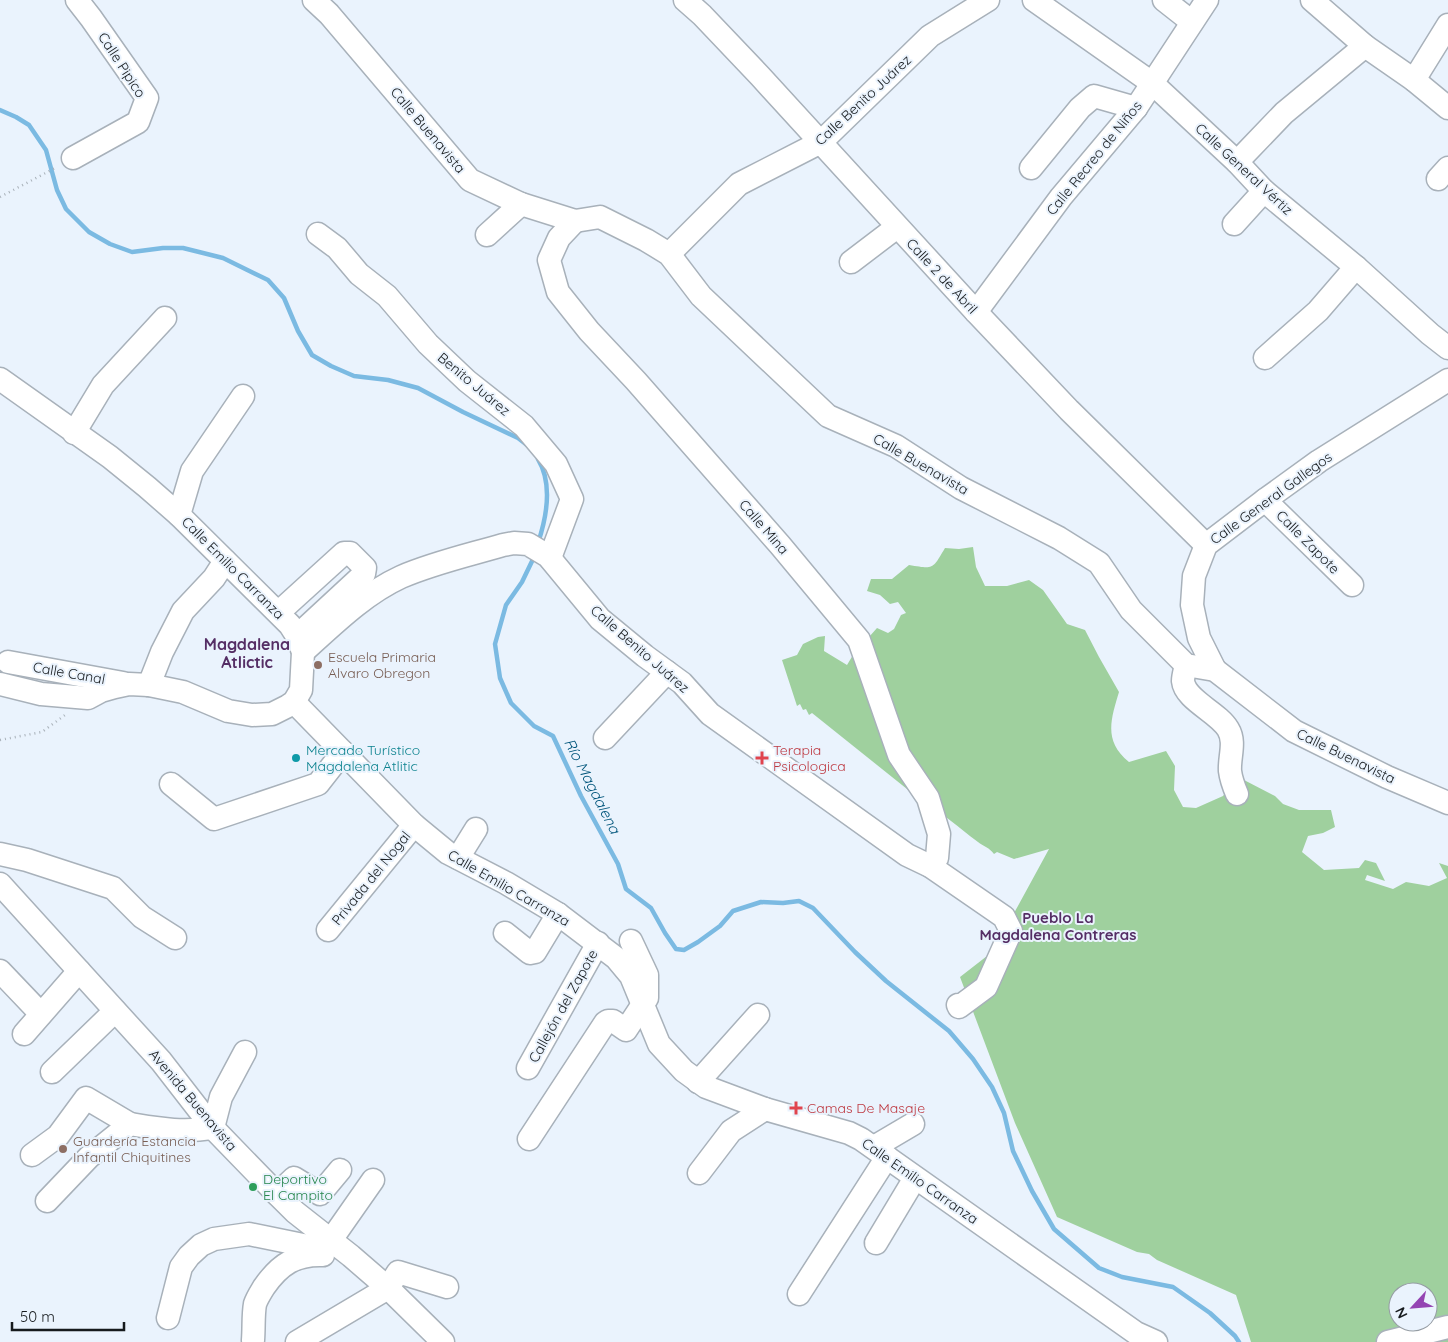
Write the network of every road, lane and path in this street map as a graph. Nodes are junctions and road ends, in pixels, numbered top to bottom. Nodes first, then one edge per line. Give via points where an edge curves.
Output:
1 (76, 0) edge
2 (685, 0) edge
3 (988, 0) edge
4 (1034, 0) edge
5 (1164, 0) edge
6 (1207, 0) edge
7 (1312, 0) edge
8 (325, 5) edge
9 (1192, 22) junction
10 (1448, 25) edge
11 (1365, 46) junction
12 (1414, 80) junction
13 (1152, 83) junction
14 (1136, 108) junction
15 (1448, 108) edge
16 (821, 142) junction
17 (67, 161) joint
18 (1238, 162) junction
19 (1031, 168) dead end
20 (1264, 191) junction
21 (0, 197) edge
22 (521, 204) junction
23 (575, 222) junction
24 (1234, 224) dead end
25 (897, 227) junction
26 (318, 234) dead end
27 (487, 235) dead end
28 (669, 254) junction
29 (851, 262) dead end
30 (1356, 267) junction
31 (976, 312) junction
32 (165, 318) dead end
33 (1448, 348) edge
34 (1265, 358) dead end
35 (0, 379) edge
36 (1448, 380) edge
37 (243, 396) dead end
38 (74, 433) junction
39 (1265, 500) junction
40 (180, 516) junction
41 (1206, 545) junction
42 (549, 557) junction
43 (225, 562) junction
44 (1352, 585) dead end
45 (279, 612) junction
46 (300, 644) junction
47 (8, 662) dead end
48 (1186, 665) junction
49 (1214, 670) junction
50 (667, 672) junction
51 (0, 684) edge
52 (139, 685) junction
53 (88, 698) junction
54 (294, 702) junction
55 (605, 738) dead end
56 (0, 740) edge
57 (343, 752) junction
58 (171, 784) dead end
59 (1237, 794) dead end
60 (1448, 803) edge
61 (414, 825) junction
62 (476, 829) dead end
63 (0, 854) edge
64 (458, 858) junction
65 (930, 866) junction
66 (0, 884) edge
67 (558, 914) junction
68 (328, 930) dead end
69 (505, 933) dead end
70 (175, 938) dead end
71 (631, 942) dead end
72 (598, 943) junction
73 (0, 971) edge
74 (79, 971) junction
75 (643, 1004) junction
76 (958, 1005) dead end
77 (115, 1011) junction
78 (41, 1014) junction
79 (758, 1015) dead end
80 (24, 1034) dead end
81 (245, 1052) dead end
82 (528, 1068) dead end
83 (52, 1072) dead end
84 (698, 1082) junction
85 (765, 1109) junction
86 (130, 1124) junction
87 (913, 1124) dead end
88 (213, 1128) junction
89 (529, 1139) dead end
90 (881, 1152) junction
91 (32, 1155) dead end
92 (340, 1170) dead end
93 (699, 1173) dead end
94 (916, 1178) junction
95 (373, 1180) dead end
96 (277, 1194) junction
97 (47, 1201) dead end
98 (331, 1240) junction
99 (876, 1243) dead end
100 (351, 1256) junction
101 (447, 1287) dead end
102 (388, 1288) junction
103 (799, 1294) dead end
104 (168, 1318) dead end
105 (1448, 1327) edge
106 (253, 1340) dead end
107 (297, 1342) edge
108 (443, 1342) edge
109 (1156, 1342) edge
110 (1388, 1342) edge

1 - 17 street, Calle Pipico via 147,98 138,122
2 - 16 street, Calle 2 de Abril
3 - 16 street, Calle Benito Juárez via 930,36
4 - 13 street, Calle General Vértiz
5 - 9 street
6 - 9 street, Calle Recreo de Niños
7 - 11 street
8 - 22 street, Calle Buenavista via 470,180
9 - 13 street, Calle Recreo de Niños
10 - 12 street
11 - 12 street
11 - 18 street via 1284,113
12 - 15 street
13 - 14 street, Calle Recreo de Niños
13 - 18 street, Calle General Vértiz
14 - 19 street via 1094,96 1080,108
14 - 31 street, Calle Recreo de Niños via 1061,197
16 - 25 street, Calle 2 de Abril
16 - 28 street, Calle Benito Juárez via 739,184
17 - 21 path
18 - 20 street, Calle General Vértiz
20 - 24 street
20 - 30 street, Calle General Vértiz
22 - 23 street, Calle Buenavista
22 - 27 street
23 - 28 street, Calle Buenavista via 600,217
23 - 65 street, Calle Mina via 559,238 549,260 558,292 859,640 899,755 928,798 939,834 937,858
25 - 29 street
25 - 31 street, Calle 2 de Abril
26 - 42 street, Benito Juárez via 387,296 428,344 467,381 524,426 556,464 572,499
28 - 48 street, Calle Buenavista via 702,296 828,416 896,446 961,488 1059,538 1099,563 1131,610
30 - 33 street, Calle General Vértiz
30 - 34 street via 1318,311
31 - 41 street, Calle 2 de Abril via 1068,410
32 - 38 street via 104,385
35 - 38 street, Calle Emilio Carranza
36 - 39 street, Calle General Gallegos via 1319,461
37 - 40 street via 192,472
38 - 40 street, Calle Emilio Carranza via 110,458
39 - 41 street, Calle General Gallegos
39 - 44 street, Calle Zapote
40 - 43 street, Calle Emilio Carranza
41 - 49 street, Calle General Gallegos via 1194,576 1192,604 1198,638
42 - 46 street, Calle Benito Juárez via 528,544 514,543 420,570 364,599
42 - 50 street, Calle Benito Juárez via 600,619
43 - 45 street, Calle Emilio Carranza
43 - 52 street via 183,611 162,652
45 - 46 street, Calle Emilio Carranza
45 - 46 street via 344,553 350,553 365,568 364,574
46 - 54 street via 300,690
47 - 52 street, Calle Canal
48 - 49 street, Calle Buenavista
48 - 59 street via 1185,688 1229,731 1232,743 1230,769
49 - 60 street, Calle Buenavista via 1294,731
50 - 55 street
50 - 65 street, Calle Benito Juárez via 682,683 710,714 907,855
51 - 53 street via 41,694
52 - 53 street via 101,691
52 - 54 street, Calle Canal via 183,692 228,710 252,714 272,714
53 - 56 path via 42,732
54 - 57 street, Calle Emilio Carranza
57 - 58 street via 318,784 214,819
57 - 61 street, Calle Emilio Carranza
61 - 64 street, Calle Emilio Carranza
61 - 68 street, Privada del Nogal
62 - 64 street
63 - 70 street via 113,888 142,917
64 - 67 street, Calle Emilio Carranza
65 - 76 street, Calle Benito Juárez via 1004,917 1011,932 986,987 959,1008
66 - 74 street, Avenida Buenavista
67 - 69 street via 533,954
67 - 72 street, Calle Emilio Carranza
71 - 75 street via 647,976 647,998
72 - 75 street, Calle Emilio Carranza via 630,976
72 - 82 street, Callejón del Zapote
73 - 78 street
74 - 77 street, Avenida Buenavista
74 - 78 street
75 - 84 street, Calle Emilio Carranza via 659,1044
75 - 89 street via 626,1030 613,1021 605,1023
77 - 83 street
77 - 88 street, Avenida Buenavista via 161,1061
78 - 80 street
79 - 84 street
81 - 88 street via 221,1097
84 - 85 street, Calle Emilio Carranza
85 - 90 street, Calle Emilio Carranza via 849,1133
85 - 93 street via 731,1131
86 - 88 street via 192,1132
86 - 91 street via 86,1098 58,1136
86 - 97 street via 89,1156
87 - 90 street
88 - 96 street, Avenida Buenavista
90 - 94 street, Calle Emilio Carranza
90 - 103 street
92 - 96 street via 320,1194 294,1178
94 - 99 street
94 - 109 street, Calle Emilio Carranza via 1136,1333
95 - 98 street
96 - 98 street, Avenida Buenavista
98 - 100 street, Avenida Buenavista
98 - 104 street via 316,1246 249,1234 214,1239 200,1245 181,1267
100 - 102 street, Avenida Buenavista
100 - 106 street via 309,1254 286,1263 272,1275 256,1303
101 - 102 street via 398,1272
102 - 107 street
102 - 108 street, Avenida Buenavista
105 - 110 street

